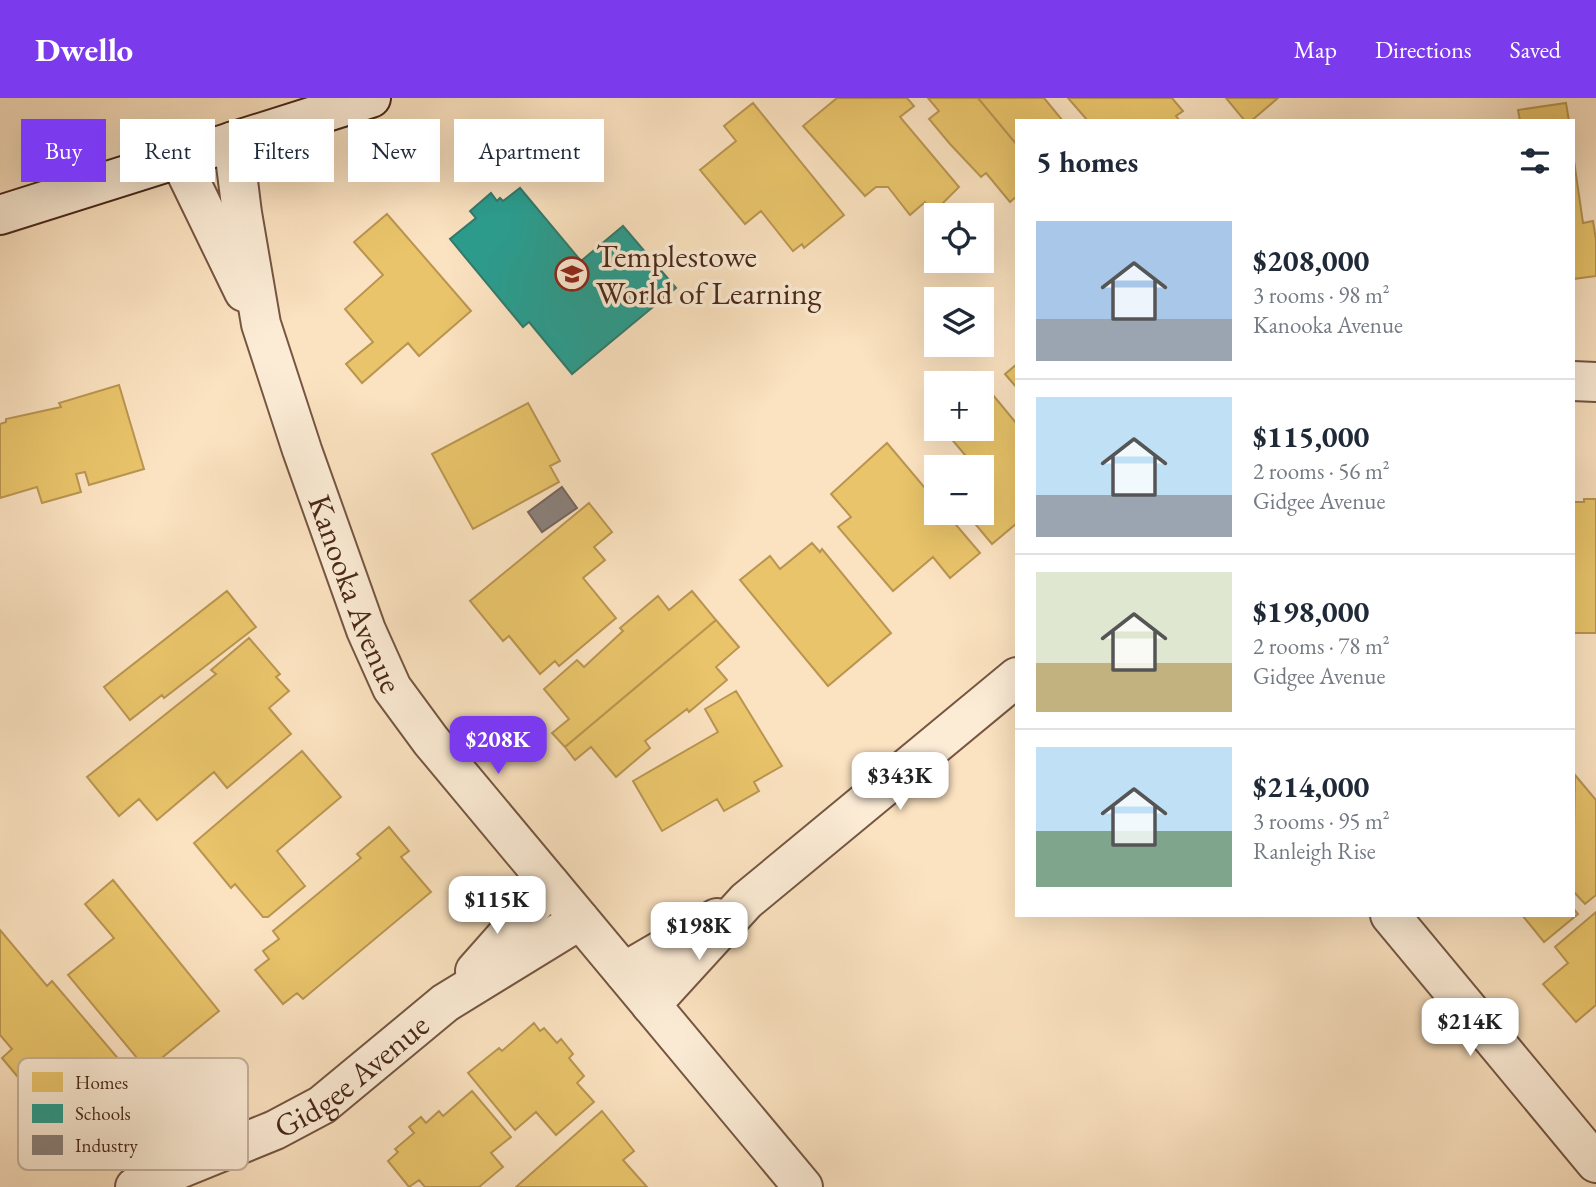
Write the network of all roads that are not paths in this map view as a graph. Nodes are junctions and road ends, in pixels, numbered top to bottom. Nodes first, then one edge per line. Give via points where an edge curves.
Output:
1 (371, 98) edge
2 (304, 119) edge
3 (120, 177) edge
4 (190, 182) edge
5 (238, 182) edge
6 (0, 215) edge
7 (261, 324) junction
8 (1575, 381) edge
9 (1596, 382) edge
10 (1015, 679) edge
11 (551, 885) junction
12 (746, 901) junction
13 (1392, 917) edge
14 (580, 920) junction
15 (624, 972) junction
16 (445, 1003) junction
17 (651, 1005) junction
18 (248, 1141) edge
19 (1596, 1163) edge
20 (177, 1170) edge
21 (135, 1187) edge
22 (803, 1187) edge

1 - 2 street
3 - 6 street
4 - 7 street, Kanooka Avenue
5 - 7 street, Kanooka Avenue
7 - 11 street, Kanooka Avenue via 362,617 393,688 431,741
8 - 9 street
10 - 12 street
11 - 14 street, Kanooka Avenue
11 - 16 street, Gidgee Avenue
12 - 15 street
12 - 17 street
13 - 19 street
14 - 15 street, Kanooka Avenue
14 - 16 street, Gidgee Avenue
15 - 17 street, Kanooka Avenue
16 - 18 street, Gidgee Avenue via 322,1105
17 - 22 street, Kanooka Avenue
20 - 21 street, Gidgee Avenue

